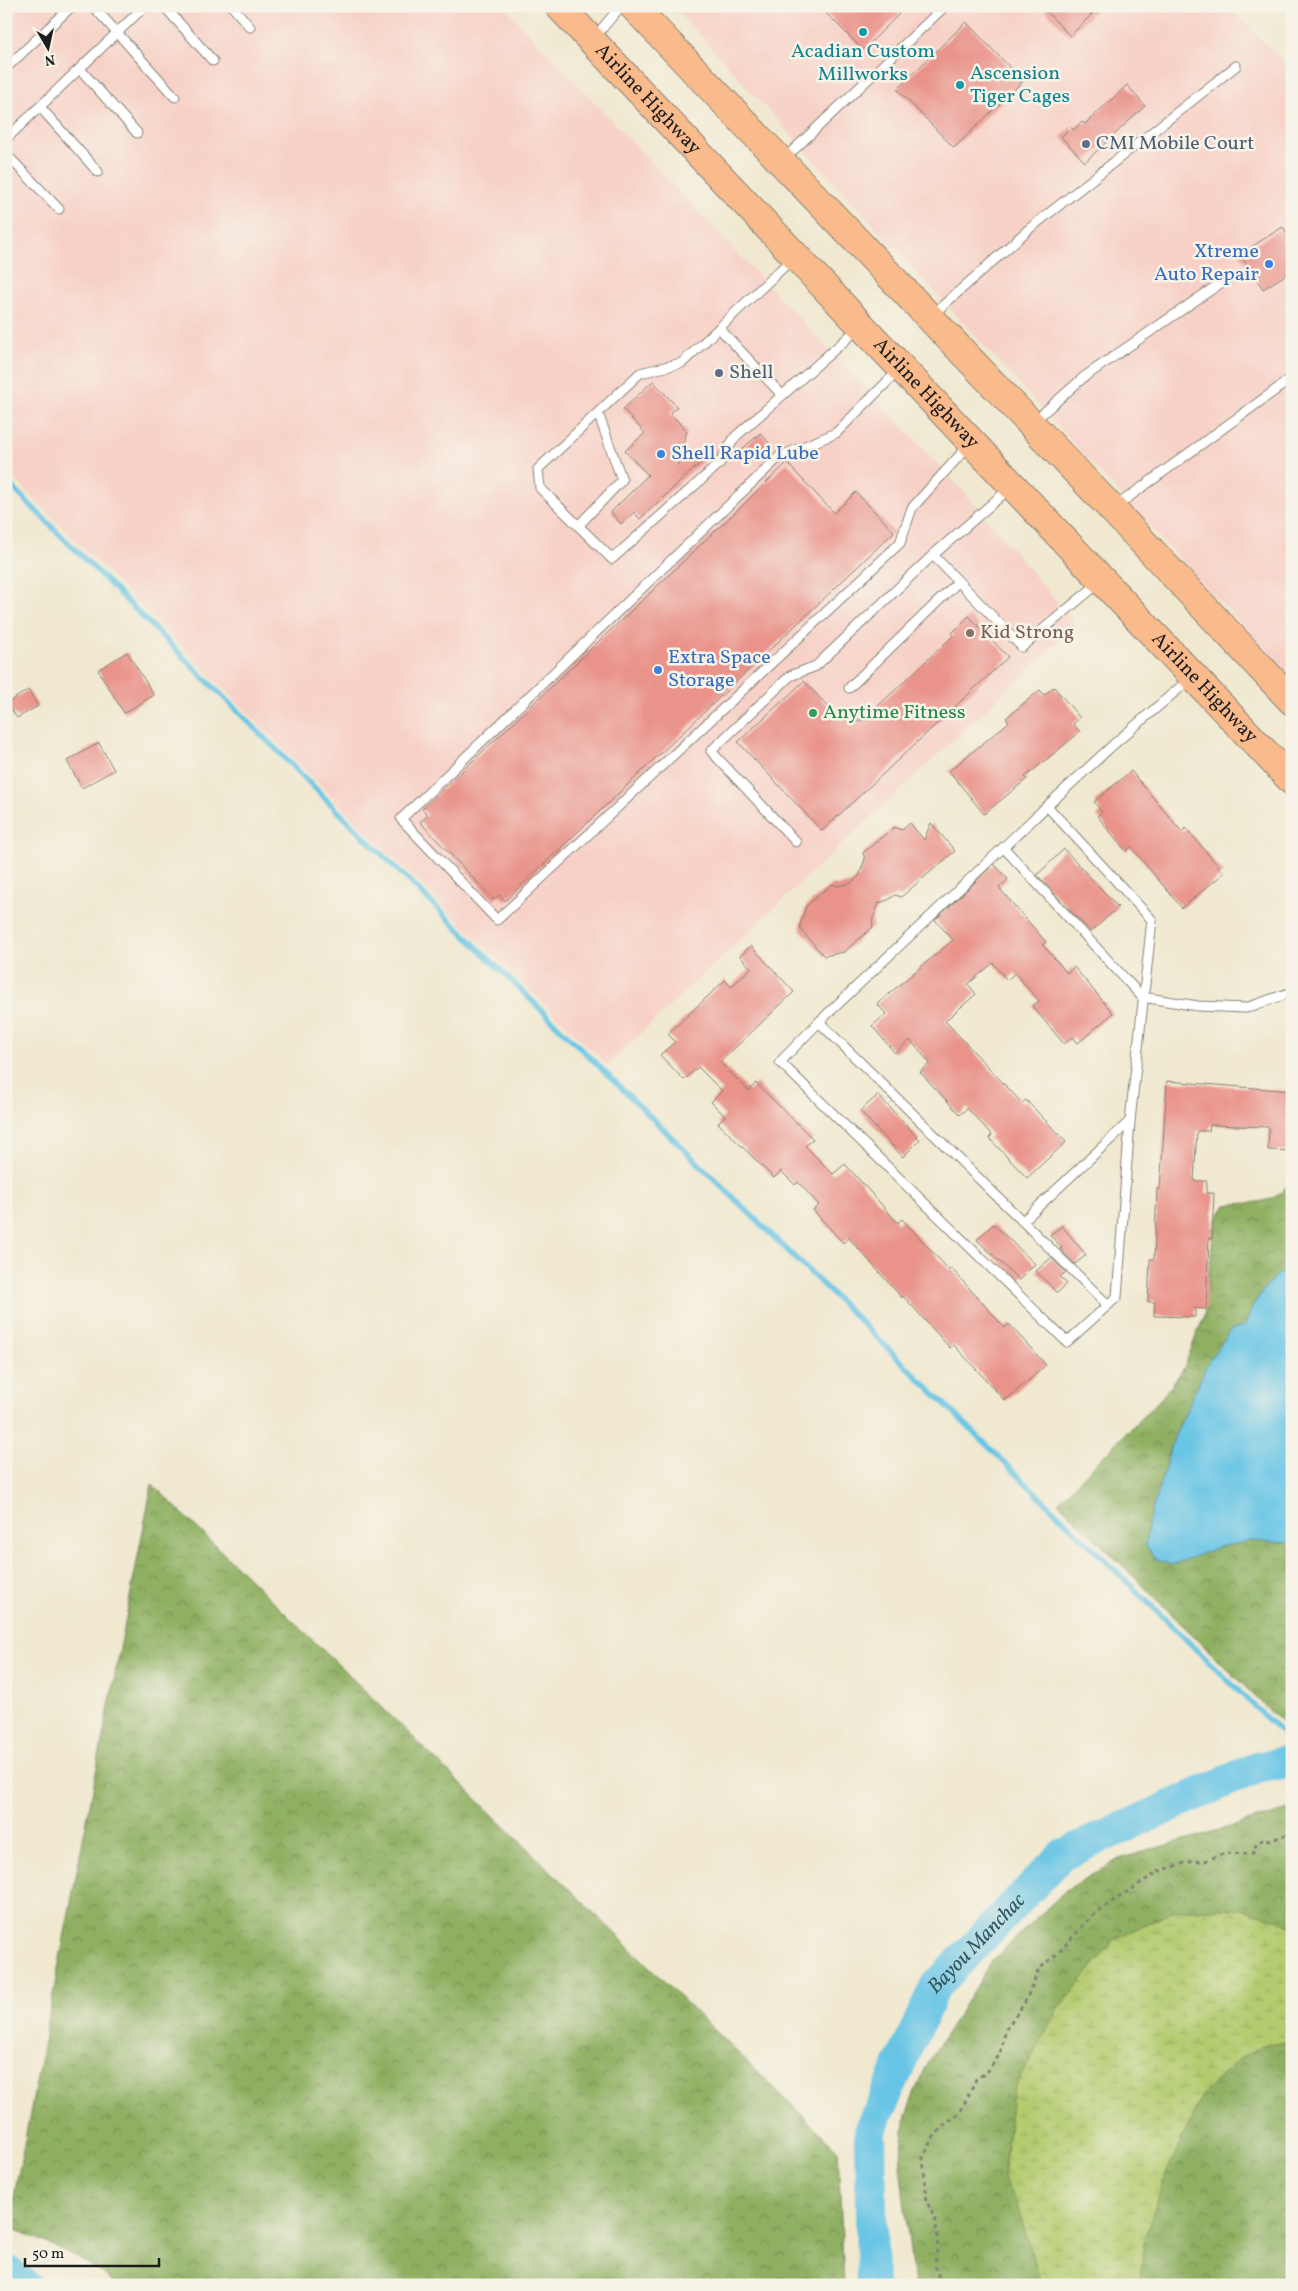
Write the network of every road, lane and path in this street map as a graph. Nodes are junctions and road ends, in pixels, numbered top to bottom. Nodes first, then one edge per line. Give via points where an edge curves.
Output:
1 (72, 6) edge
2 (93, 6) edge
3 (146, 6) edge
4 (164, 6) edge
5 (232, 6) edge
6 (559, 6) edge
7 (621, 6) edge
8 (633, 6) edge
9 (945, 6) edge
10 (250, 26) dead end
11 (118, 32) junction
12 (591, 41) junction
13 (213, 61) dead end
14 (1236, 66) dead end
15 (6, 68) edge
16 (80, 69) junction
17 (176, 97) dead end
18 (40, 107) junction
19 (137, 133) dead end
20 (6, 139) edge
21 (6, 154) edge
22 (781, 162) junction
23 (98, 172) dead end
24 (59, 209) dead end
25 (795, 256) junction
26 (1228, 278) dead end
27 (928, 318) junction
28 (861, 326) junction
29 (720, 329) junction
30 (901, 368) junction
31 (1292, 378) edge
32 (782, 395) junction
33 (598, 413) junction
34 (1031, 424) junction
35 (972, 442) junction
36 (1012, 486) junction
37 (1112, 509) junction
38 (579, 525) junction
39 (933, 555) junction
40 (1102, 580) junction
41 (958, 582) junction
42 (1193, 677) junction
43 (849, 688) dead end
44 (1292, 701) edge
45 (1234, 720) junction
46 (1292, 758) edge
47 (1292, 781) edge
48 (1047, 806) junction
49 (796, 842) dead end
50 (1004, 848) junction
51 (1292, 992) edge
52 (1142, 997) junction
53 (819, 1022) junction
54 (1130, 1121) junction
55 (1023, 1221) junction
56 (1108, 1305) junction
57 (1292, 1834) edge
58 (941, 2285) edge

1 - 15 lane
2 - 11 lane
3 - 11 lane
4 - 13 lane
5 - 10 lane
6 - 12 highway, Airline Highway
7 - 12 lane
8 - 22 highway
9 - 22 lane
11 - 16 lane
11 - 17 lane
12 - 25 highway, Airline Highway
14 - 27 lane via 1029,230
16 - 18 lane
16 - 19 lane
18 - 20 lane
18 - 23 lane
21 - 24 lane
22 - 27 highway
25 - 28 highway, Airline Highway
25 - 29 lane
26 - 34 lane via 1084,377
27 - 34 highway
28 - 30 highway, Airline Highway
28 - 32 lane
29 - 32 lane
29 - 33 lane via 682,363 640,373
30 - 35 highway, Airline Highway
30 - 35 lane via 836,433 779,457 401,819 496,920 900,543 912,508
31 - 37 lane
32 - 38 lane via 735,437 719,464 612,558
33 - 38 lane via 622,480
33 - 38 lane via 538,469 540,488
34 - 37 highway
35 - 36 highway, Airline Highway
36 - 39 lane
36 - 40 highway, Airline Highway
37 - 44 highway
39 - 41 lane
39 - 49 lane via 816,666 790,676 711,751
40 - 41 lane via 1022,647
40 - 42 highway, Airline Highway
41 - 43 lane
42 - 45 highway, Airline Highway
42 - 48 lane
45 - 46 highway via 1256,725
45 - 47 highway, Airline Highway
48 - 50 lane
48 - 52 lane via 1152,920
50 - 52 lane
50 - 53 lane
51 - 52 lane via 1246,1008 1198,1006
52 - 54 lane
53 - 55 lane
53 - 56 lane via 780,1062 787,1069 1067,1342
54 - 55 lane
54 - 56 lane via 1117,1297
55 - 56 lane
57 - 58 path via 1263,1839 1250,1854 1225,1853 1159,1871 1095,1913 1039,1969 1025,2002 1006,2029 1000,2054 987,2072 976,2079 960,2112 932,2139 923,2158 927,2202 935,2219 938,2241 935,2265

